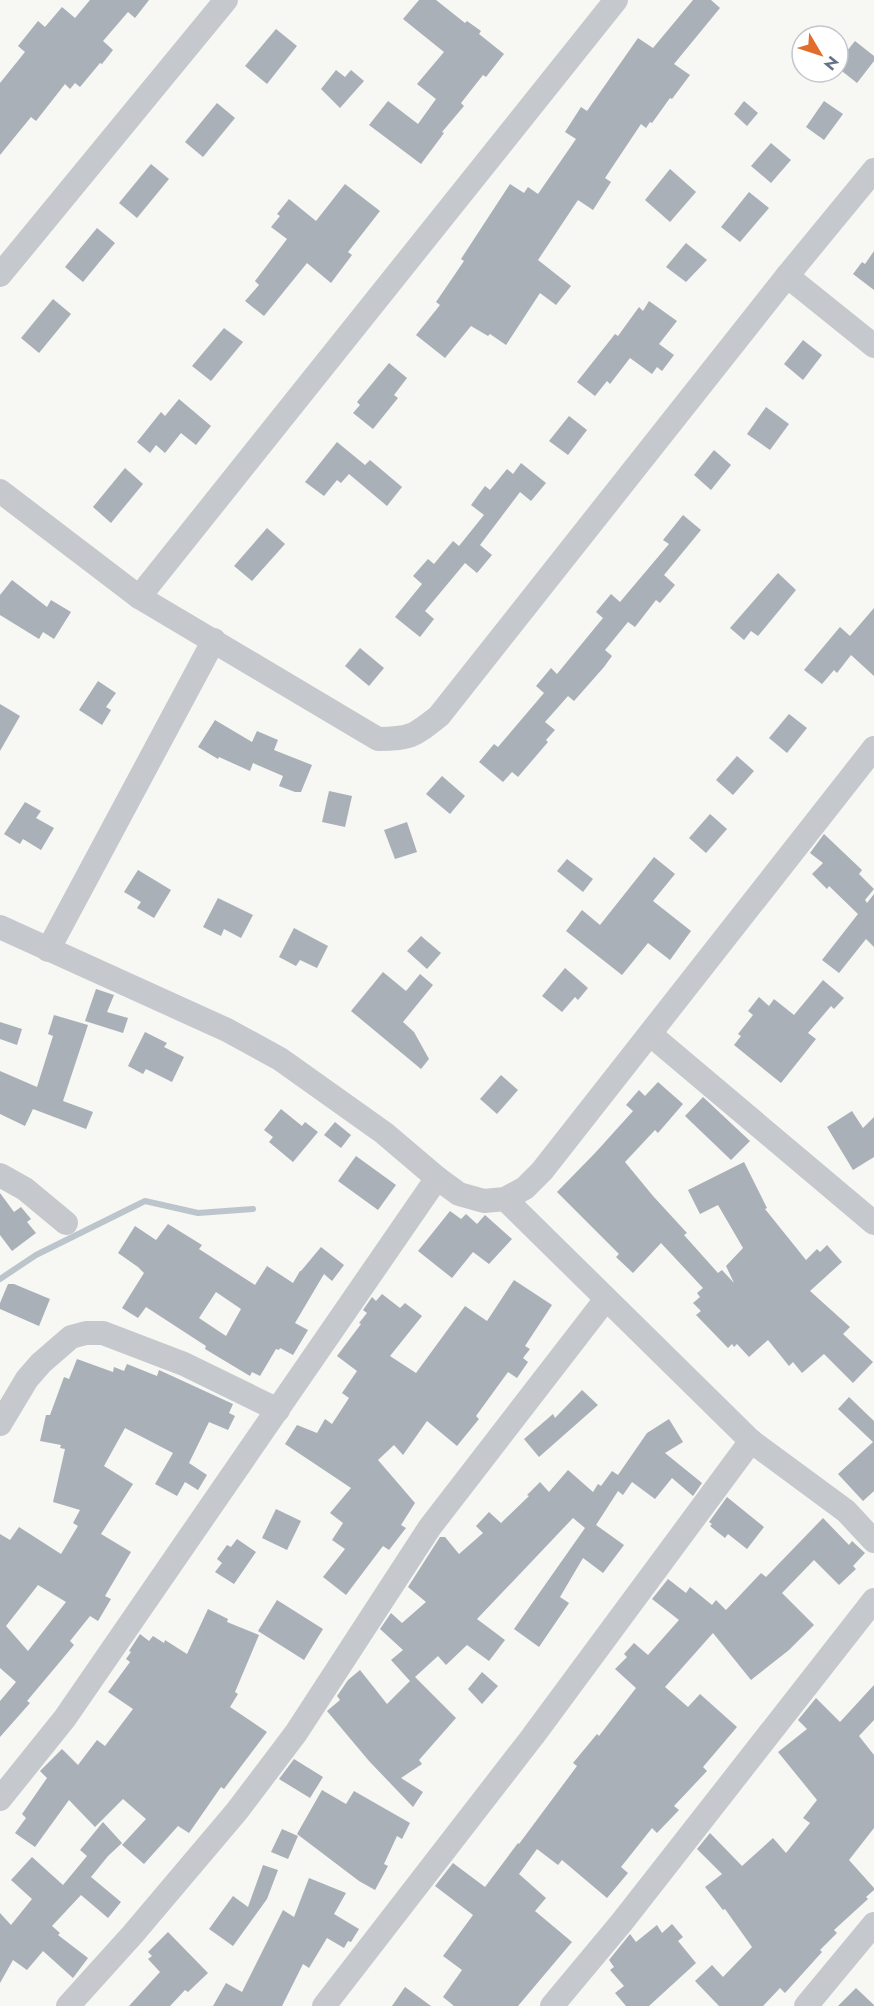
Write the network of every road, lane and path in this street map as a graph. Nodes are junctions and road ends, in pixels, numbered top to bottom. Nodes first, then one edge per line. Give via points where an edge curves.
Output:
1 (616, 0) edge
2 (217, 3) edge
3 (874, 170) edge
4 (0, 275) edge
5 (787, 276) junction
6 (874, 346) edge
7 (0, 491) edge
8 (139, 597) junction
9 (213, 640) junction
10 (874, 748) edge
11 (0, 927) edge
12 (48, 950) junction
13 (651, 1035) junction
14 (0, 1175) edge
15 (437, 1178) junction
16 (505, 1199) junction
17 (874, 1222) edge
18 (66, 1223) dead end
19 (606, 1299) junction
20 (278, 1410) junction
21 (0, 1424) edge
22 (751, 1441) junction
23 (874, 1540) edge
24 (874, 1600) edge
25 (0, 1799) edge
26 (874, 1924) edge
27 (68, 2006) edge
28 (324, 2006) edge
29 (552, 2006) edge
30 (806, 2006) edge

1 - 8 street
2 - 4 street
3 - 5 street
5 - 6 street
5 - 9 street via 439,717 420,731 404,739 378,739
7 - 8 street
8 - 9 street
9 - 12 street
10 - 13 street
11 - 12 street
12 - 15 street via 227,1029 280,1059 384,1134
13 - 16 street via 543,1171 525,1188
13 - 17 street
14 - 18 street via 25,1189
15 - 16 street via 467,1197 484,1202
15 - 20 street
16 - 19 street
19 - 22 street
19 - 27 street via 430,1527 290,1742 237,1811
20 - 21 street via 184,1364 103,1333 86,1333 71,1337 41,1363
20 - 25 street via 65,1718
22 - 23 street via 846,1510
22 - 28 street via 533,1736
24 - 29 street
26 - 30 street

